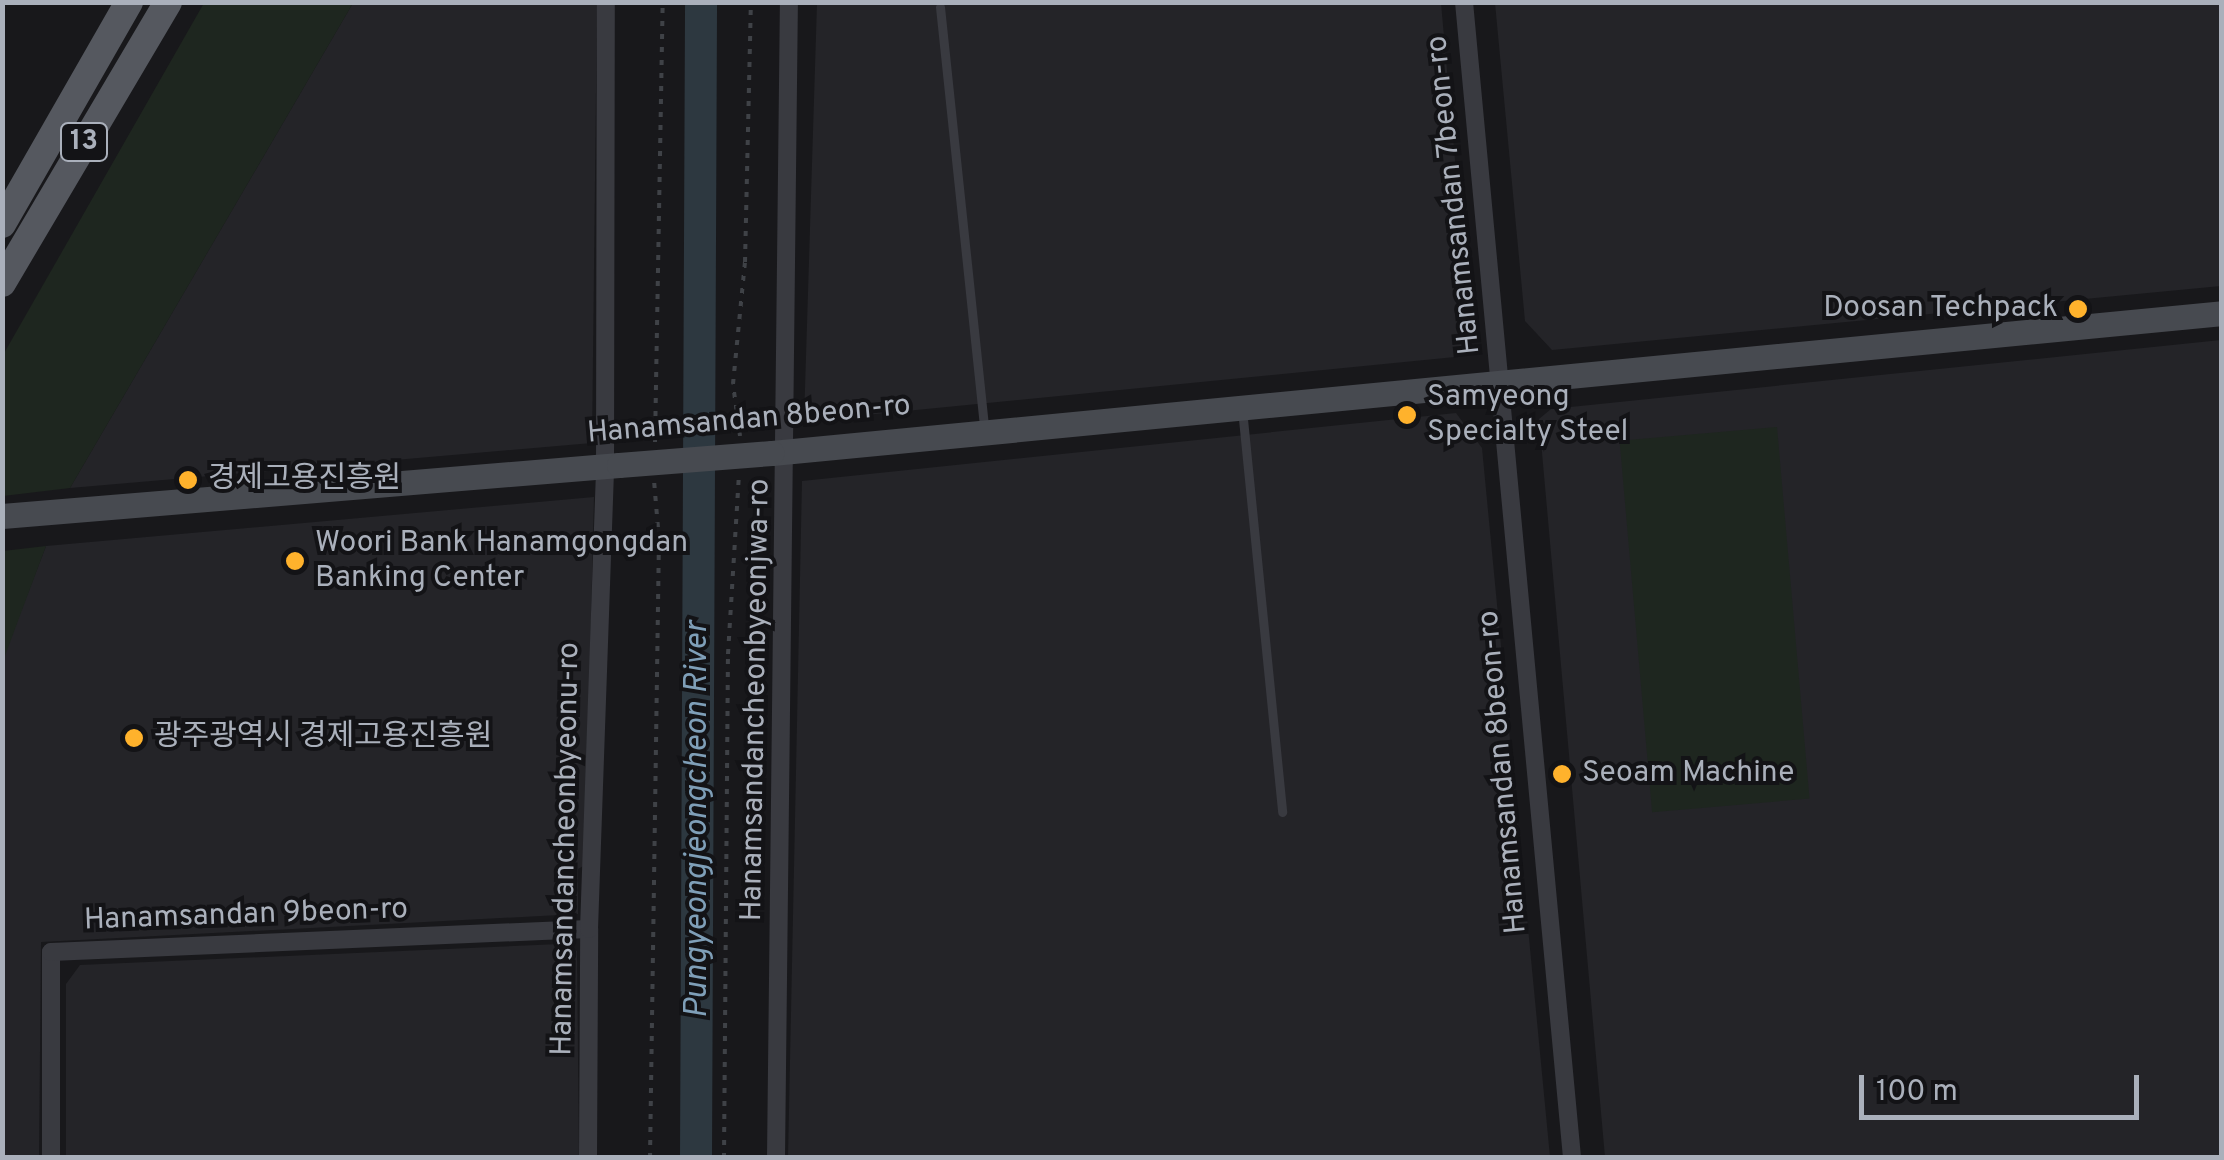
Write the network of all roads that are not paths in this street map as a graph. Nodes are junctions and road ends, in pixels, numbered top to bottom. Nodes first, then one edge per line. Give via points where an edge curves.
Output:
1 (129, 2) edge
2 (168, 2) edge
3 (606, 2) edge
4 (789, 2) edge
5 (1464, 2) edge
6 (940, 6) dead end
7 (2, 224) edge
8 (2, 283) edge
9 (2222, 313) edge
10 (1501, 382) junction
11 (1242, 407) junction
12 (984, 432) junction
13 (779, 452) junction
14 (612, 466) junction
15 (7, 516) edge
16 (1282, 812) dead end
17 (589, 929) junction
18 (51, 1158) edge
19 (588, 1158) edge
20 (776, 1158) edge
21 (1572, 1158) edge

1 - 7 main road, 13
2 - 8 main road, 13
3 - 14 street, Hanamsandancheonbyeonu-ro
4 - 13 street, Hanamsandancheonbyeonjwa-ro
5 - 10 street, Hanamsandan 7beon-ro
6 - 12 lane
9 - 10 street, Hanamsandan 8beon-ro
10 - 11 street, Hanamsandan 8beon-ro
10 - 21 street, Hanamsandan 8beon-ro
11 - 12 street, Hanamsandan 8beon-ro
11 - 16 lane
12 - 13 street, Hanamsandan 8beon-ro
13 - 14 street, Hanamsandan 8beon-ro, bridge
13 - 20 street, Hanamsandancheonbyeonjwa-ro
14 - 15 street, Hanamsandan 8beon-ro
14 - 17 street, Hanamsandancheonbyeonu-ro
17 - 18 street, Hanamsandan 9beon-ro via 51,952
17 - 19 street, Hanamsandancheonbyeonu-ro

